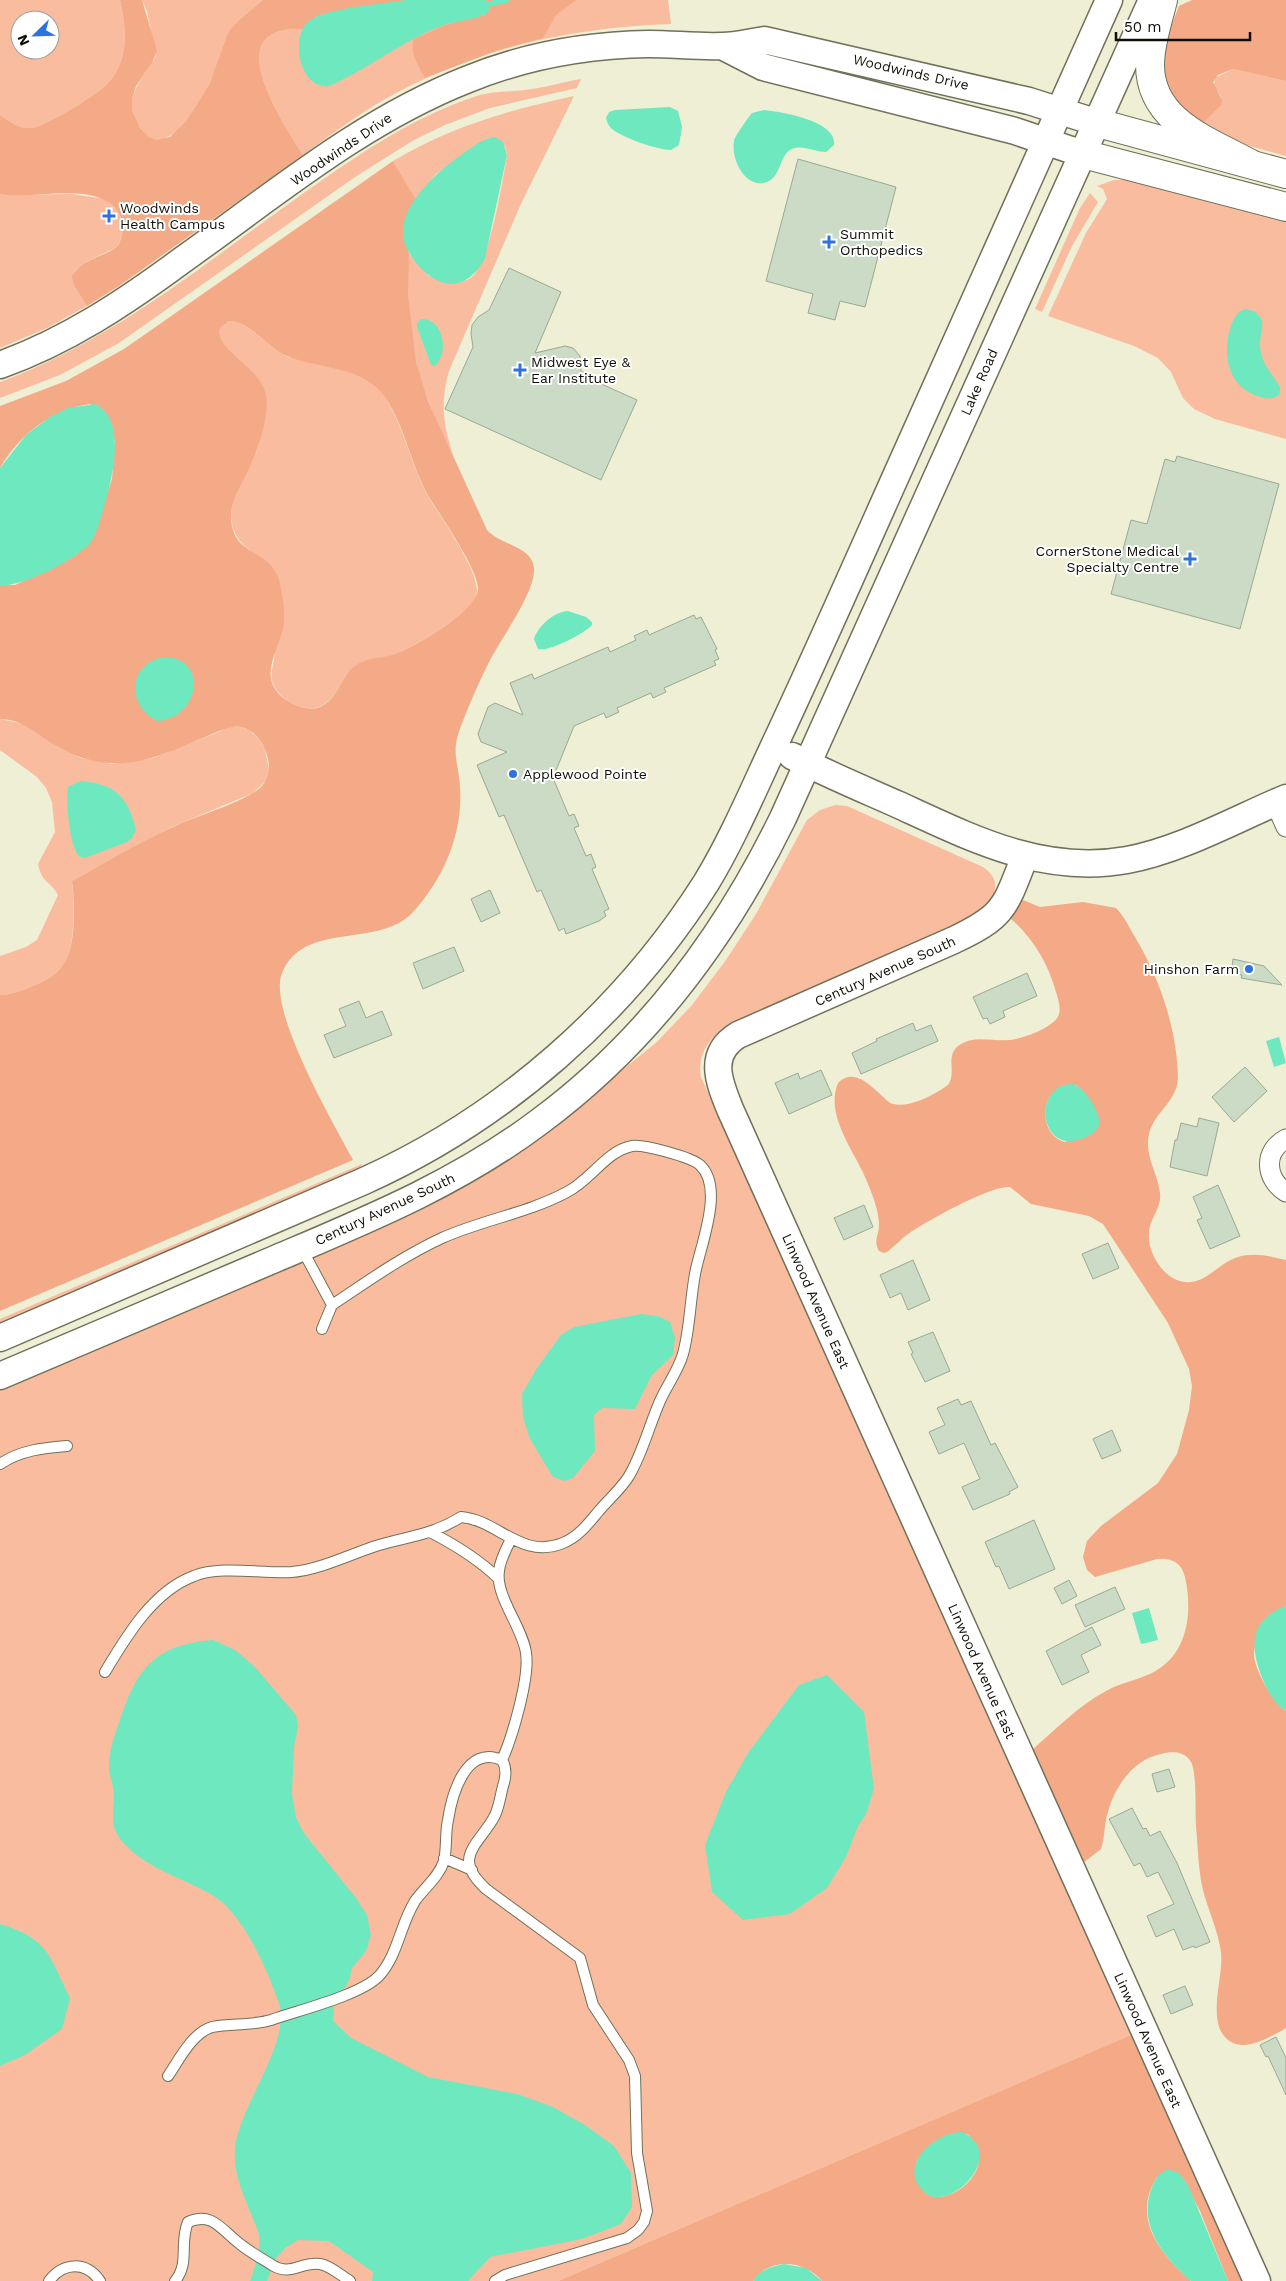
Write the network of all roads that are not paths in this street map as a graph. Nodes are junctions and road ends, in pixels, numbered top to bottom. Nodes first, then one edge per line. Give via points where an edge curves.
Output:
1 (1109, 0) edge
2 (1152, 0) edge
3 (1162, 0) edge
4 (722, 46) junction
5 (1059, 110) junction
6 (1098, 123) junction
7 (1046, 142) junction
8 (1083, 154) junction
9 (1251, 164) junction
10 (1286, 174) edge
11 (1286, 206) edge
12 (0, 365) edge
13 (774, 747) junction
14 (807, 764) junction
15 (1280, 800) edge
16 (1286, 827) edge
17 (1025, 856) junction
18 (719, 1058) joint
19 (1286, 1139) edge
20 (1286, 1192) edge
21 (301, 1248) junction
22 (332, 1304) junction
23 (322, 1329) dead end
24 (0, 1338) edge
25 (0, 1376) edge
26 (67, 1446) dead end
27 (0, 1464) edge
28 (432, 1533) junction
29 (511, 1539) junction
30 (498, 1578) junction
31 (104, 1672) dead end
32 (502, 1760) junction
33 (444, 1858) junction
34 (472, 1870) junction
35 (168, 2076) dead end
36 (49, 2281) edge
37 (100, 2281) edge
38 (175, 2281) edge
39 (350, 2281) edge
40 (495, 2281) edge
41 (1257, 2281) edge

1 - 5 street
2 - 6 street, Lake Road
3 - 9 highway via 1150,57 1157,97 1169,115 1182,126
4 - 5 street, Woodwinds Drive via 764,40 779,42
4 - 7 street, Woodwinds Drive via 762,67
4 - 12 street, Woodwinds Drive via 650,44 567,51 506,66 449,87 350,140 105,315 50,344
5 - 6 street, Woodwinds Drive
5 - 7 street
6 - 8 street, Lake Road
6 - 9 highway
7 - 8 street, Woodwinds Drive
7 - 13 street
8 - 11 highway
8 - 14 street, Lake Road
9 - 10 highway
13 - 14 street
13 - 24 street via 738,824 678,925 603,1014 512,1094 470,1124 380,1174
14 - 17 street via 982,843
14 - 21 street, Century Avenue South via 768,848 724,926 675,992 612,1060 538,1123 476,1164 401,1205
15 - 16 street
15 - 17 street via 1172,846 1129,860 1087,863
17 - 18 street, Century Avenue South via 1008,900 989,922 738,1035 726,1045
18 - 41 street, Linwood Avenue East via 719,1078 730,1109
19 - 20 street via 1274,1149 1269,1164 1273,1180
21 - 22 lane
21 - 25 street, Century Avenue South
22 - 23 lane
22 - 29 lane via 444,1237 570,1191 624,1148 636,1145 691,1159 707,1174 711,1184 706,1231 695,1274 683,1353 628,1477 573,1538 547,1547
26 - 27 lane via 25,1451
28 - 29 lane via 461,1517 482,1521
28 - 30 lane via 460,1547
28 - 31 lane via 379,1545 310,1569 211,1572 194,1576 176,1586 137,1623
29 - 30 lane via 502,1558
30 - 32 lane via 523,1640 527,1665 509,1745
32 - 33 lane via 488,1757 478,1760 469,1765 462,1775 447,1821
32 - 34 lane via 506,1771 497,1810 473,1846 469,1856
33 - 34 lane
33 - 35 lane via 440,1871 412,1909 386,1966 377,1977 357,1990 271,2020 207,2029 190,2045
34 - 40 lane via 486,1888 580,1958 592,2005 630,2060 635,2076 637,2153 647,2211 644,2222 627,2238 505,2275
36 - 37 lane via 61,2271 82,2266
38 - 39 lane via 183,2268 188,2222 203,2218 220,2225 247,2250 278,2268 290,2270 321,2264

